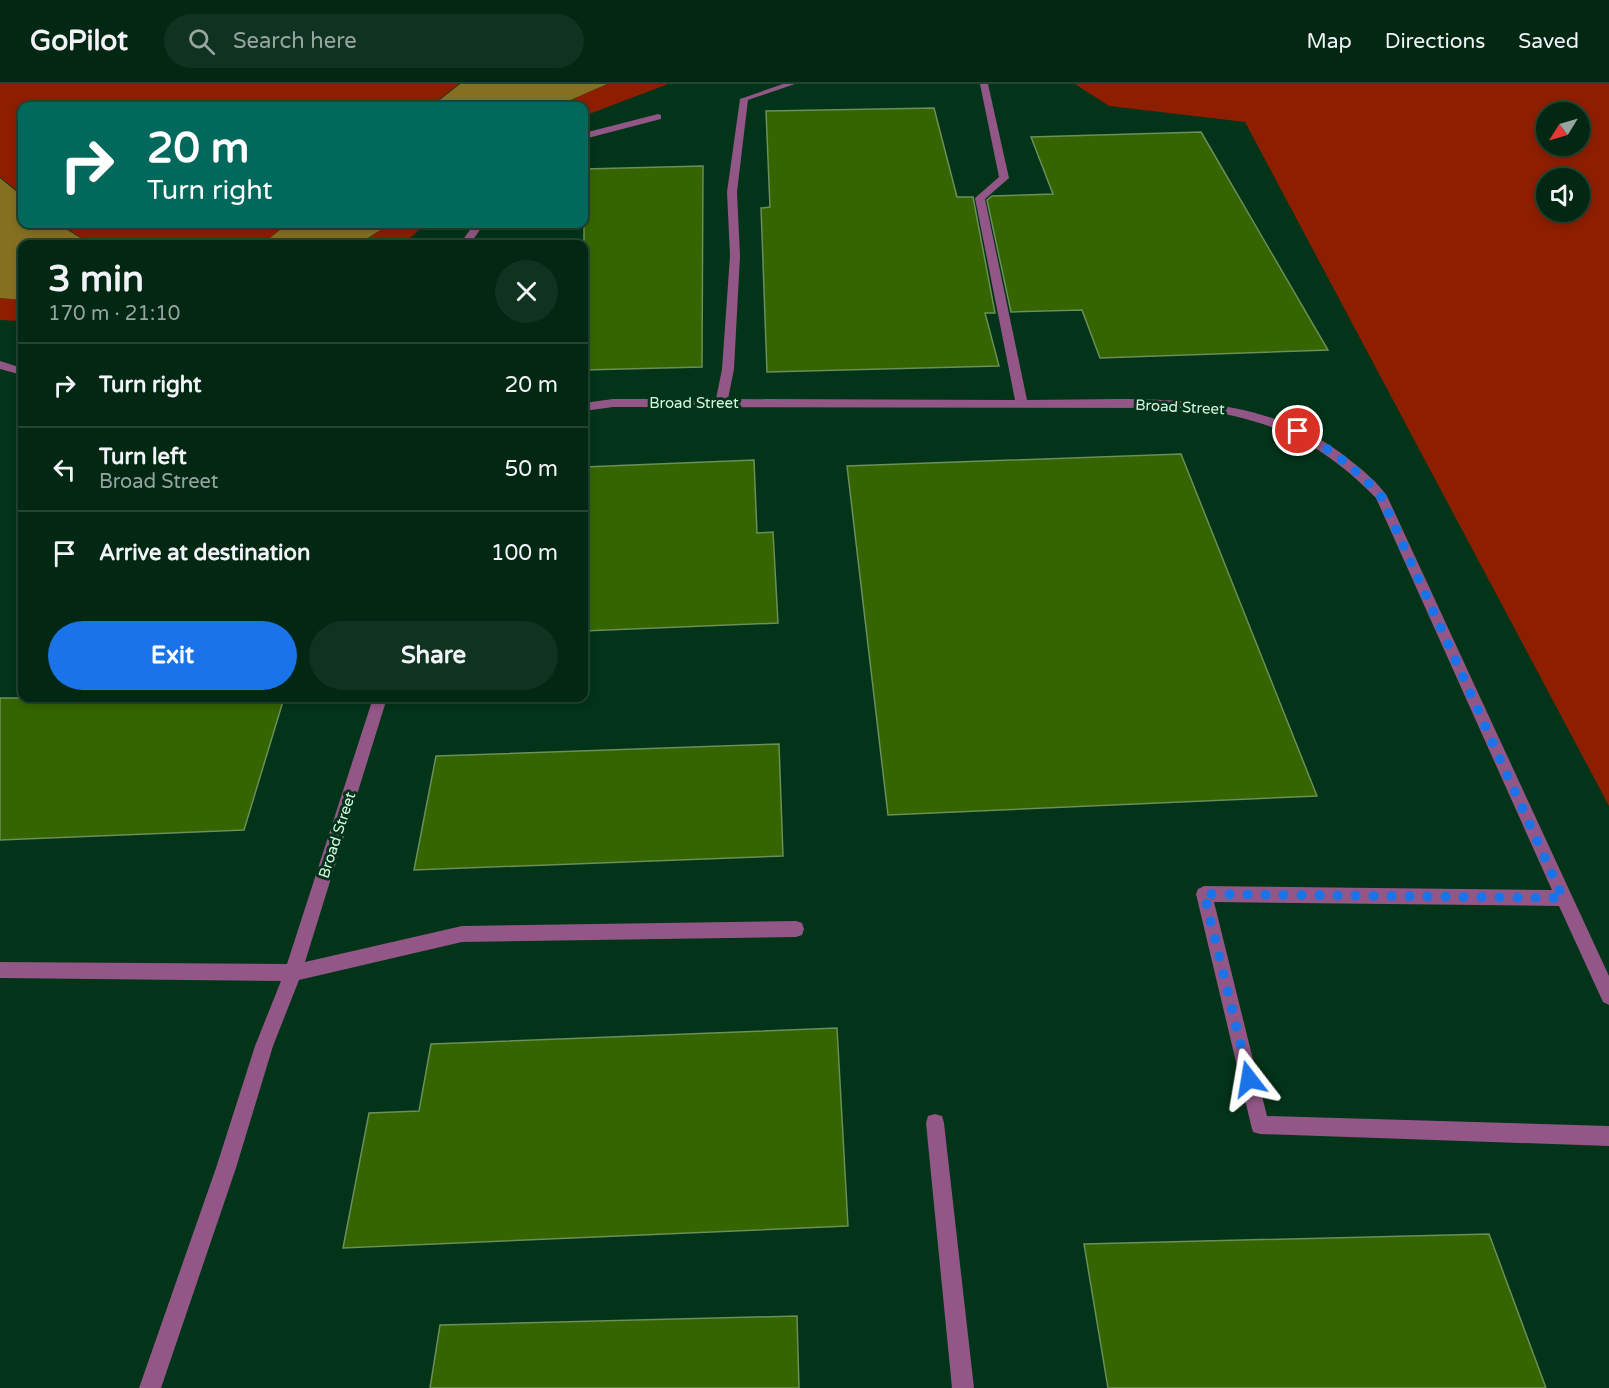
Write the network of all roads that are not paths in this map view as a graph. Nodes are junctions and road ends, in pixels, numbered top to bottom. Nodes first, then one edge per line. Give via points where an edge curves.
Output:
1 (791, 84) edge
2 (984, 84) edge
3 (658, 117) dead end
4 (588, 135) edge
5 (0, 365) edge
6 (18, 371) edge
7 (721, 403) junction
8 (1022, 404) junction
9 (588, 406) edge
10 (379, 702) edge
11 (1563, 898) junction
12 (796, 929) dead end
13 (0, 970) edge
14 (293, 973) junction
15 (1609, 996) edge
16 (936, 1123) dead end
17 (1609, 1136) edge
18 (150, 1388) edge
19 (963, 1388) edge

1 - 7 street via 744,99 732,192 735,255 728,369
2 - 8 street via 1004,178 980,198
3 - 4 street
5 - 6 street
7 - 8 street, Broad Street
7 - 9 street, Broad Street
8 - 11 street, Broad Street via 1190,404 1227,409 1298,431 1357,470 1381,496
10 - 14 street, Broad Street
11 - 15 street, Broad Street
11 - 17 street via 1204,894 1260,1125
12 - 14 street via 462,934
13 - 14 street
14 - 18 street, Broad Street via 264,1046
16 - 19 street

